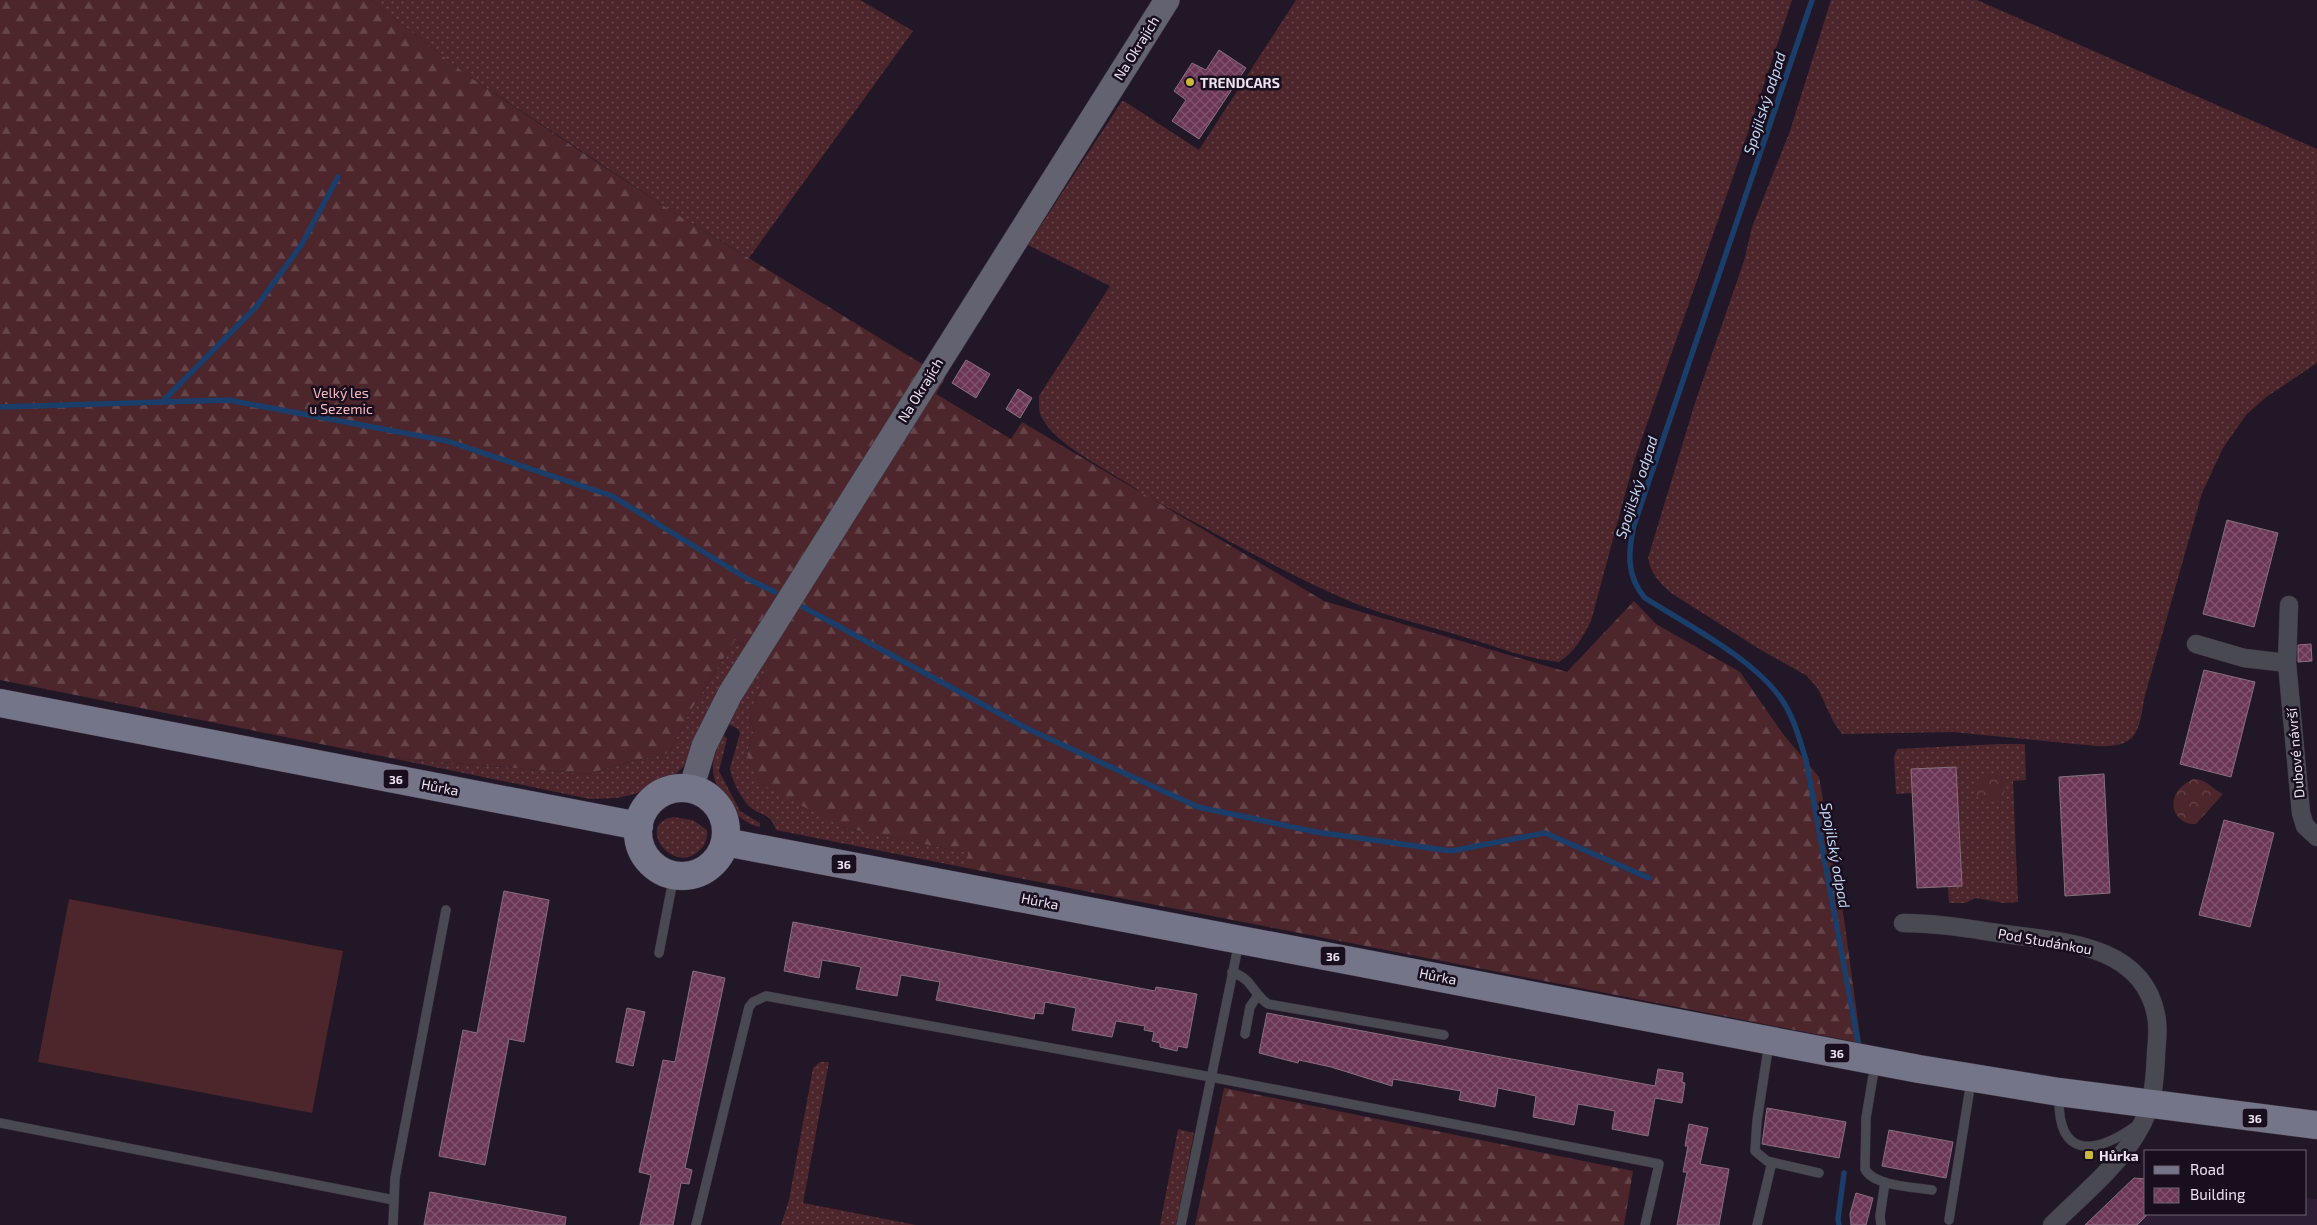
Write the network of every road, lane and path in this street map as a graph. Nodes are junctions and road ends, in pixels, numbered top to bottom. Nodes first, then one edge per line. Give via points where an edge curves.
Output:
1 (1167, 0) edge
2 (2289, 606) dead end
3 (2196, 644) dead end
4 (2287, 663) junction
5 (0, 703) edge
6 (691, 789) junction
7 (639, 826) junction
8 (2317, 837) edge
9 (725, 842) junction
10 (674, 876) junction
11 (446, 910) dead end
12 (1903, 924) dead end
13 (1239, 939) junction
14 (659, 953) dead end
15 (1232, 972) junction
16 (1258, 995) junction
17 (1245, 1034) dead end
18 (1444, 1035) dead end
19 (1770, 1040) junction
20 (1875, 1061) junction
21 (1211, 1077) junction
22 (1971, 1078) junction
23 (2059, 1092) junction
24 (2148, 1111) junction
25 (0, 1123) edge
26 (2317, 1125) edge
27 (1772, 1162) junction
28 (1819, 1173) dead end
29 (1886, 1182) junction
30 (1932, 1190) dead end
31 (394, 1200) junction
32 (1949, 1220) dead end
33 (393, 1225) edge
34 (696, 1225) edge
35 (1181, 1225) edge
36 (1645, 1225) edge
37 (1757, 1225) edge
38 (1881, 1225) edge
39 (2052, 1225) edge

1 - 6 street, Na Okrajích via 730,694 709,734
2 - 4 street, Dubové návrší
3 - 4 street via 2244,658
4 - 8 street, Dubové návrší via 2301,813 2305,826
5 - 7 main road, Hůrka / 36
6 - 7 main road via 674,789 660,795 645,809
6 - 9 main road via 708,797 719,808 725,822
7 - 10 main road via 640,843 646,857 661,871
9 - 10 main road via 716,860 705,870 691,876
9 - 13 main road, Hůrka / 36
10 - 14 lane
11 - 31 lane
12 - 24 street, Pod Studánkou via 1942,925 2082,946 2106,953 2122,963 2146,991 2156,1016 2155,1087
13 - 15 lane
13 - 19 main road, Hůrka / 36
15 - 16 lane via 1244,976
15 - 21 lane
16 - 17 lane via 1250,1007
16 - 18 lane via 1268,1004
19 - 20 main road, Hůrka / 36
19 - 27 lane via 1754,1144 1761,1158
20 - 22 main road, Hůrka / 36
20 - 29 lane via 1866,1118 1865,1169 1872,1178
21 - 34 lane via 766,996 749,1007
21 - 35 lane
21 - 36 lane via 1659,1164
22 - 23 main road, Hůrka / 36
22 - 32 lane
23 - 24 main road, Hůrka / 36
23 - 24 lane via 2063,1129 2078,1145 2088,1147 2127,1132
24 - 26 main road, Hůrka / 36
24 - 39 street via 2124,1153
25 - 31 lane
27 - 28 lane
27 - 37 lane
29 - 30 lane
29 - 38 lane
31 - 33 lane

